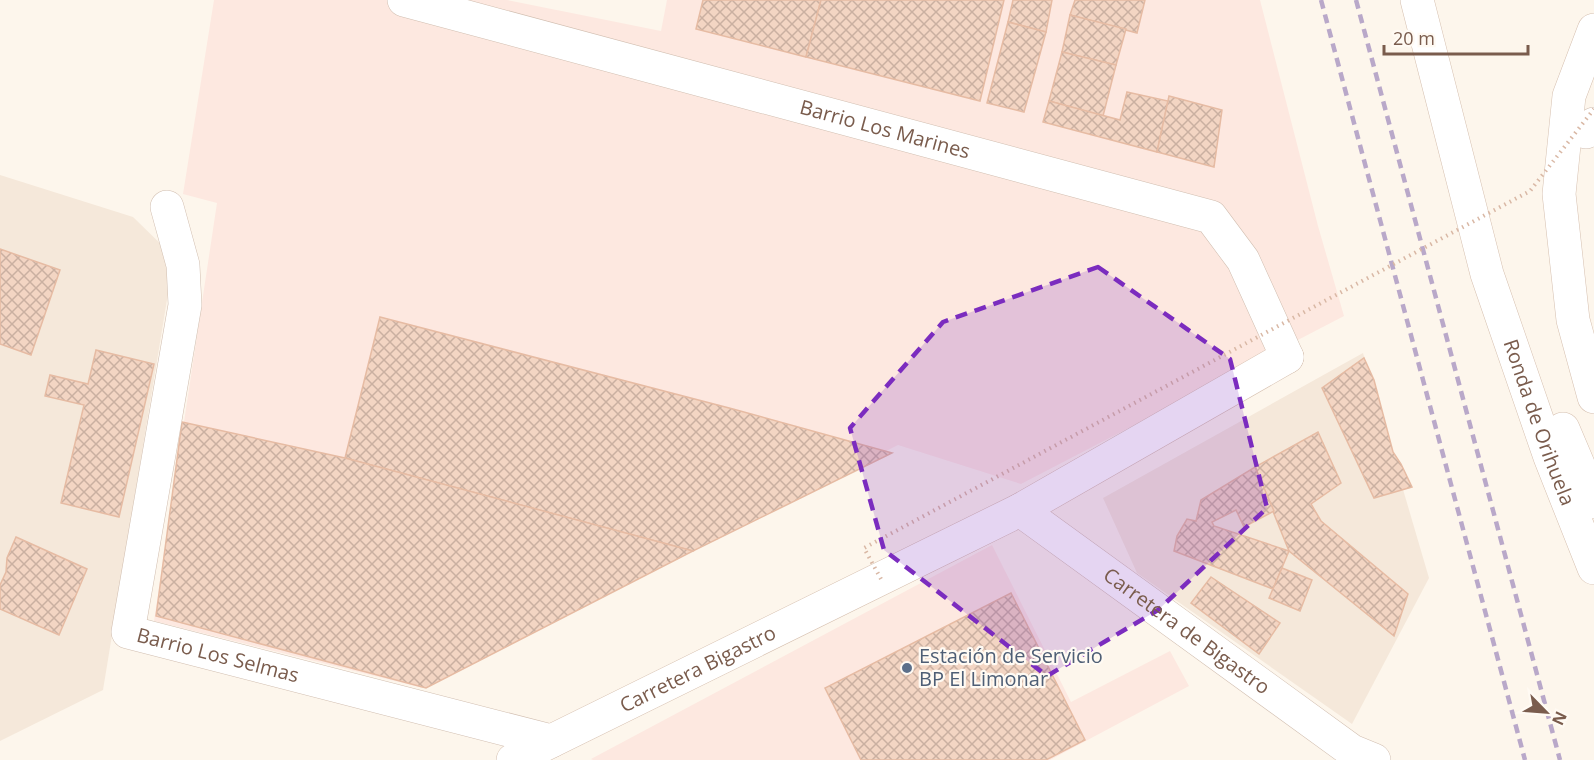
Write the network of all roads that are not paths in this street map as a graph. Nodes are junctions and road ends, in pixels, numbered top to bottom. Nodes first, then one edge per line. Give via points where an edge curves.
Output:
1 (404, 0) edge
2 (1417, 0) edge
3 (1594, 30) edge
4 (167, 207) dead end
5 (1487, 274) junction
6 (1594, 396) edge
7 (1594, 502) edge
8 (1020, 510) junction
9 (1594, 568) edge
10 (551, 741) junction
11 (1357, 757) edge
12 (513, 760) edge

1 - 8 street, Barrio Los Marines via 1211,217 1243,260 1287,357
2 - 5 street, Ronda de Orihuela
3 - 6 street via 1569,96 1559,194 1573,320
4 - 10 street, Barrio Los Selmas via 183,265 185,306 128,632
5 - 7 street, Ronda de Orihuela via 1562,426
5 - 9 street, Ronda de Orihuela via 1550,457
8 - 10 street, Carretera Bigastro
8 - 11 street, Carretera de Bigastro
10 - 12 street, Carretera Bigastro

